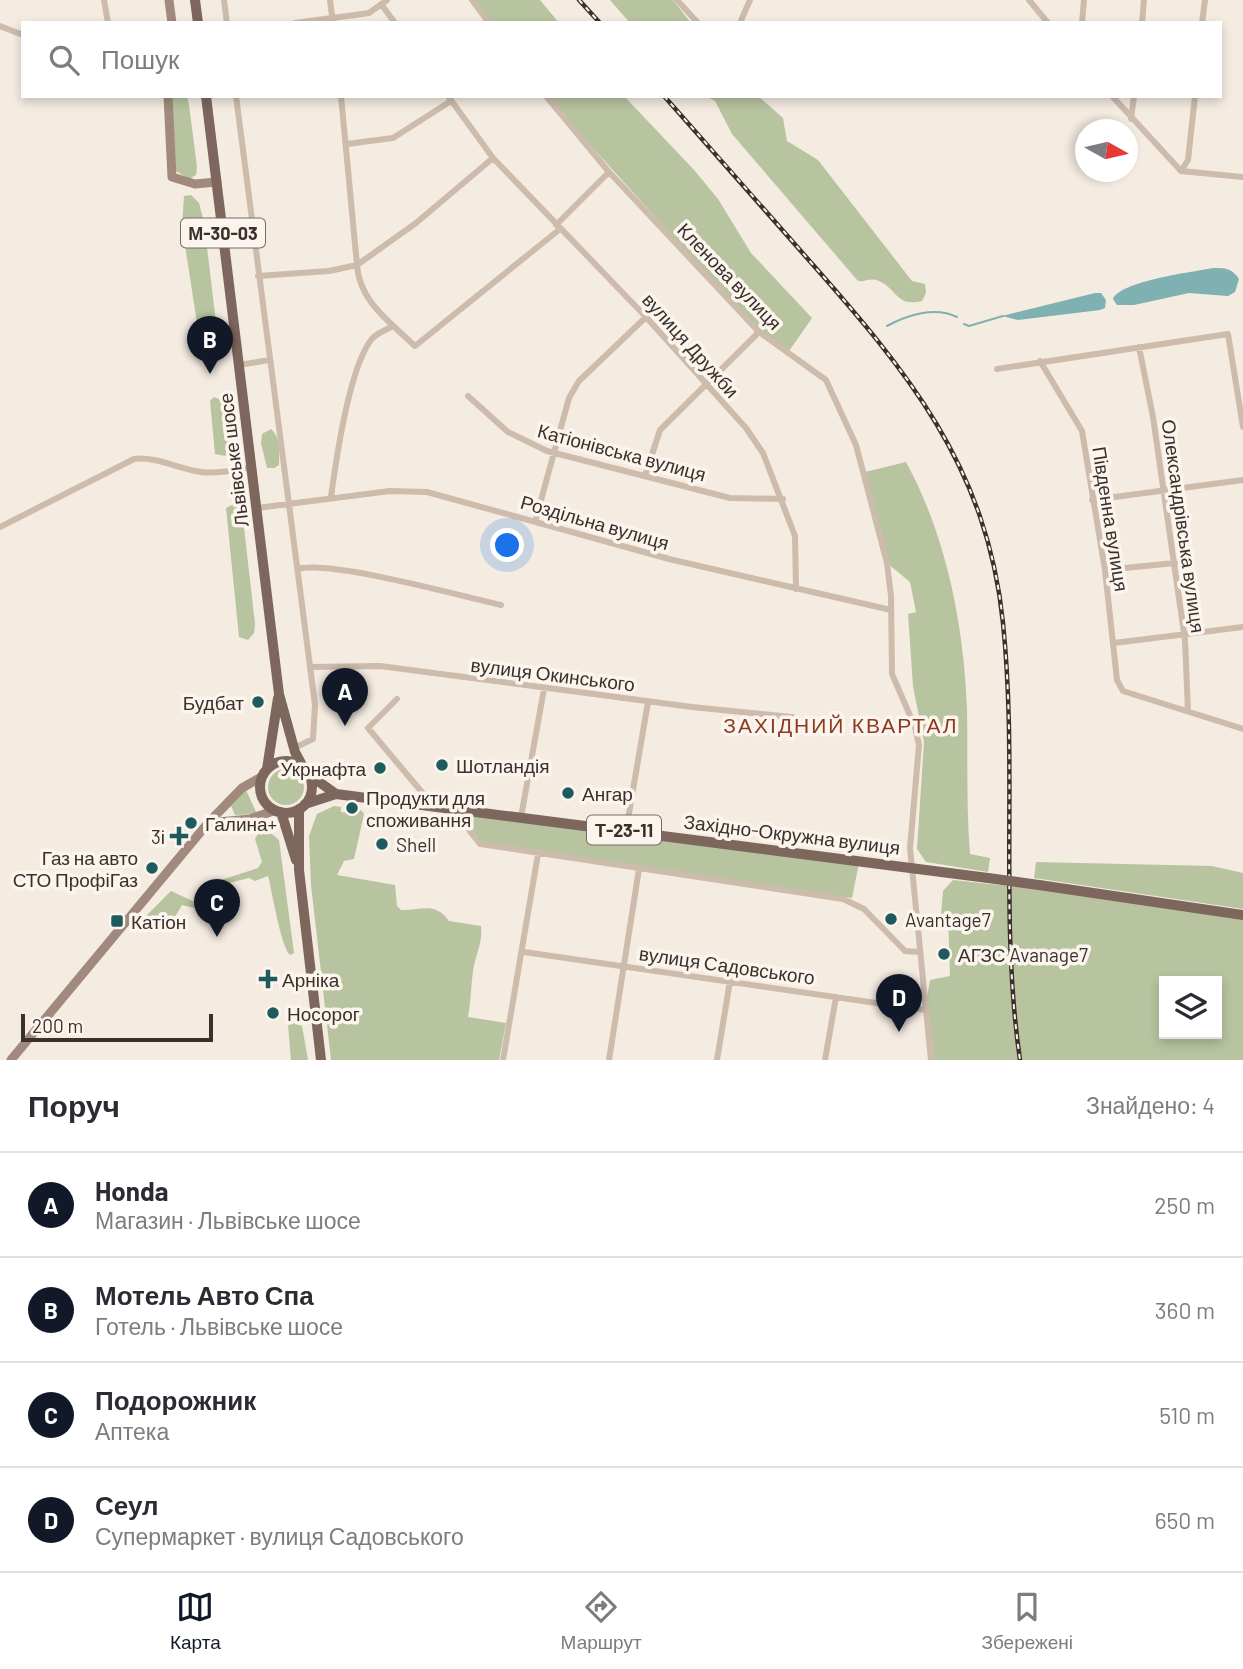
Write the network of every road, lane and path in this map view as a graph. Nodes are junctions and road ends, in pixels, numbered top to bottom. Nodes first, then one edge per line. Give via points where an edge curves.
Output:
1 (104, 0) edge
2 (170, 0) edge
3 (195, 0) edge
4 (224, 0) edge
5 (330, 0) edge
6 (677, 0) edge
7 (750, 0) edge
8 (1029, 0) edge
9 (1084, 0) edge
10 (1144, 0) edge
11 (1205, 0) edge
12 (384, 2) edge
13 (473, 2) edge
14 (332, 20) edge
15 (108, 21) edge
16 (172, 21) edge
17 (198, 21) edge
18 (227, 21) edge
19 (394, 21) edge
20 (487, 21) edge
21 (696, 21) edge
22 (741, 21) edge
23 (1046, 21) edge
24 (1082, 21) edge
25 (1142, 21) edge
26 (1202, 21) edge
27 (0, 26) edge
28 (21, 34) edge
29 (168, 98) edge
30 (206, 98) edge
31 (236, 98) edge
32 (341, 98) edge
33 (548, 98) edge
34 (1114, 98) edge
35 (1134, 98) edge
36 (1195, 98) edge
37 (449, 99) edge
38 (1131, 119) joint
39 (1138, 126) edge
40 (347, 144) junction
41 (494, 158) junction
42 (609, 172) junction
43 (1181, 172) junction
44 (1243, 177) edge
45 (217, 182) junction
46 (558, 227) junction
47 (357, 265) junction
48 (258, 276) junction
49 (646, 317) junction
50 (393, 326) junction
51 (759, 332) junction
52 (1139, 347) junction
53 (269, 360) junction
54 (1040, 361) junction
55 (239, 365) junction
56 (997, 369) dead end
57 (708, 385) junction
58 (468, 396) dead end
59 (1243, 427) edge
60 (552, 453) junction
61 (251, 467) junction
62 (645, 476) junction
63 (1243, 480) edge
64 (1164, 491) junction
65 (331, 497) junction
66 (783, 499) junction
67 (1092, 500) junction
68 (289, 504) junction
69 (257, 508) junction
70 (535, 522) junction
71 (0, 527) edge
72 (1175, 563) junction
73 (298, 569) junction
74 (1104, 570) junction
75 (796, 589) junction
76 (501, 605) dead end
77 (891, 610) junction
78 (1243, 627) edge
79 (1184, 635) junction
80 (1114, 643) junction
81 (311, 667) junction
82 (544, 689) junction
83 (279, 694) junction
84 (397, 699) dead end
85 (648, 702) junction
86 (1188, 711) junction
87 (792, 717) dead end
88 (1243, 729) edge
89 (294, 748) junction
90 (305, 770) junction
91 (265, 773) junction
92 (336, 794) junction
93 (425, 805) junction
94 (302, 806) junction
95 (466, 810) junction
96 (278, 811) junction
97 (521, 817) junction
98 (208, 823) junction
99 (626, 831) junction
100 (538, 854) junction
101 (912, 867) junction
102 (639, 869) junction
103 (299, 870) junction
104 (1243, 915) edge
105 (524, 952) junction
106 (920, 952) junction
107 (625, 966) junction
108 (730, 981) junction
109 (836, 997) junction
110 (925, 1010) junction
111 (11, 1060) edge
112 (321, 1060) edge
113 (503, 1060) edge
114 (609, 1060) edge
115 (717, 1060) edge
116 (825, 1060) edge
117 (931, 1060) edge

1 - 15 street
2 - 16 main road
3 - 17 main road
4 - 18 street
5 - 14 street
6 - 21 street
7 - 22 street
8 - 23 street
9 - 24 street
10 - 25 street
11 - 26 street
12 - 14 street via 369,13
12 - 19 street
13 - 20 street
27 - 28 street
29 - 45 main road via 172,177 193,184
30 - 45 main road, Львівське шосе / М-30-03
31 - 48 street
32 - 40 street
33 - 42 street, Кленова вулиця
34 - 38 street
35 - 38 street
36 - 43 street via 1188,160
37 - 40 street via 393,138
37 - 41 street, вулиця Дружби
39 - 43 street
40 - 47 street
41 - 46 street, вулиця Дружби
41 - 47 street
42 - 46 street
42 - 51 street, Кленова вулиця
43 - 44 street
45 - 55 main road, Львівське шосе / М-30-03
46 - 49 street, вулиця Дружби
46 - 50 street via 415,346
47 - 48 street
47 - 50 street via 362,290
48 - 53 street
49 - 57 street, вулиця Дружби
49 - 60 street via 579,381
50 - 65 street via 377,335 364,353 344,421
51 - 57 street
51 - 77 street, Кленова вулиця via 819,373 834,395 865,472 887,563
52 - 54 street
52 - 59 street via 1228,334
52 - 64 street, Олександрівська вулиця
53 - 55 street
53 - 68 street
54 - 56 street
54 - 67 street, Південна вулиця via 1082,431
55 - 61 main road, Львівське шосе / М-30-03
57 - 62 street via 660,430
57 - 66 street, вулиця Дружби via 763,453
58 - 60 street, Катіонівська вулиця via 508,432
60 - 62 street, Катіонівська вулиця
60 - 70 street
61 - 69 main road, Львівське шосе
61 - 71 street via 201,472 134,459
62 - 66 street, Катіонівська вулиця via 730,498
63 - 64 street
64 - 67 street
64 - 72 street, Олександрівська вулиця
65 - 68 street, Роздільна вулиця
65 - 70 street, Роздільна вулиця via 427,492
66 - 75 street, вулиця Дружби via 795,536
67 - 74 street, Південна вулиця
68 - 69 street, Роздільна вулиця
68 - 73 street
69 - 83 main road, Львівське шосе
70 - 75 street, Роздільна вулиця
72 - 74 street
72 - 79 street, Олександрівська вулиця
73 - 76 street via 346,571
73 - 81 street
74 - 80 street, Південна вулиця
75 - 77 street, Роздільна вулиця
77 - 101 street, Кленова вулиця via 892,674 919,745
78 - 79 street
79 - 80 street
79 - 86 street, Олександрівська вулиця
80 - 86 street, Південна вулиця via 1117,680 1123,691
81 - 82 street, вулиця Окинського via 380,666
81 - 89 street via 315,731 313,739
82 - 85 street, вулиця Окинського
82 - 97 street
83 - 89 main road, Львівське шосе
83 - 91 main road, Львівське шосе
84 - 93 street via 368,728 426,797
85 - 87 street, вулиця Окинського
85 - 99 street
86 - 88 street
89 - 90 main road, Львівське шосе
90 - 91 main road via 289,761
90 - 92 main road, Західно-Окружна вулиця / Т-23-11
90 - 94 main road via 312,789
91 - 96 main road via 261,792
91 - 98 main road
92 - 93 main road, Західно-Окружна вулиця / Т-23-11
92 - 94 main road, Західно-Окружна вулиця / Т-23-11
93 - 95 main road, Західно-Окружна вулиця / Т-23-11
94 - 96 main road, Т-23-11
94 - 103 main road
95 - 97 main road, Західно-Окружна вулиця / Т-23-11
95 - 100 street via 469,830 480,844
96 - 98 main road, Т-23-11
96 - 103 main road
97 - 99 main road, Західно-Окружна вулиця / Т-23-11
98 - 111 main road
99 - 101 main road, Західно-Окружна вулиця / Т-23-11
100 - 102 street
100 - 105 street
101 - 104 main road, Західно-Окружна вулиця / Т-23-11, bridge
101 - 106 street, Кленова вулиця
102 - 106 street via 851,901 905,951
102 - 107 street
103 - 112 main road
105 - 107 street, вулиця Садовського
105 - 113 street
106 - 110 street, Кленова вулиця
107 - 108 street, вулиця Садовського
107 - 114 street
108 - 109 street, вулиця Садовського
108 - 115 street
109 - 110 street, вулиця Садовського
109 - 116 street
110 - 117 street, Кленова вулиця

